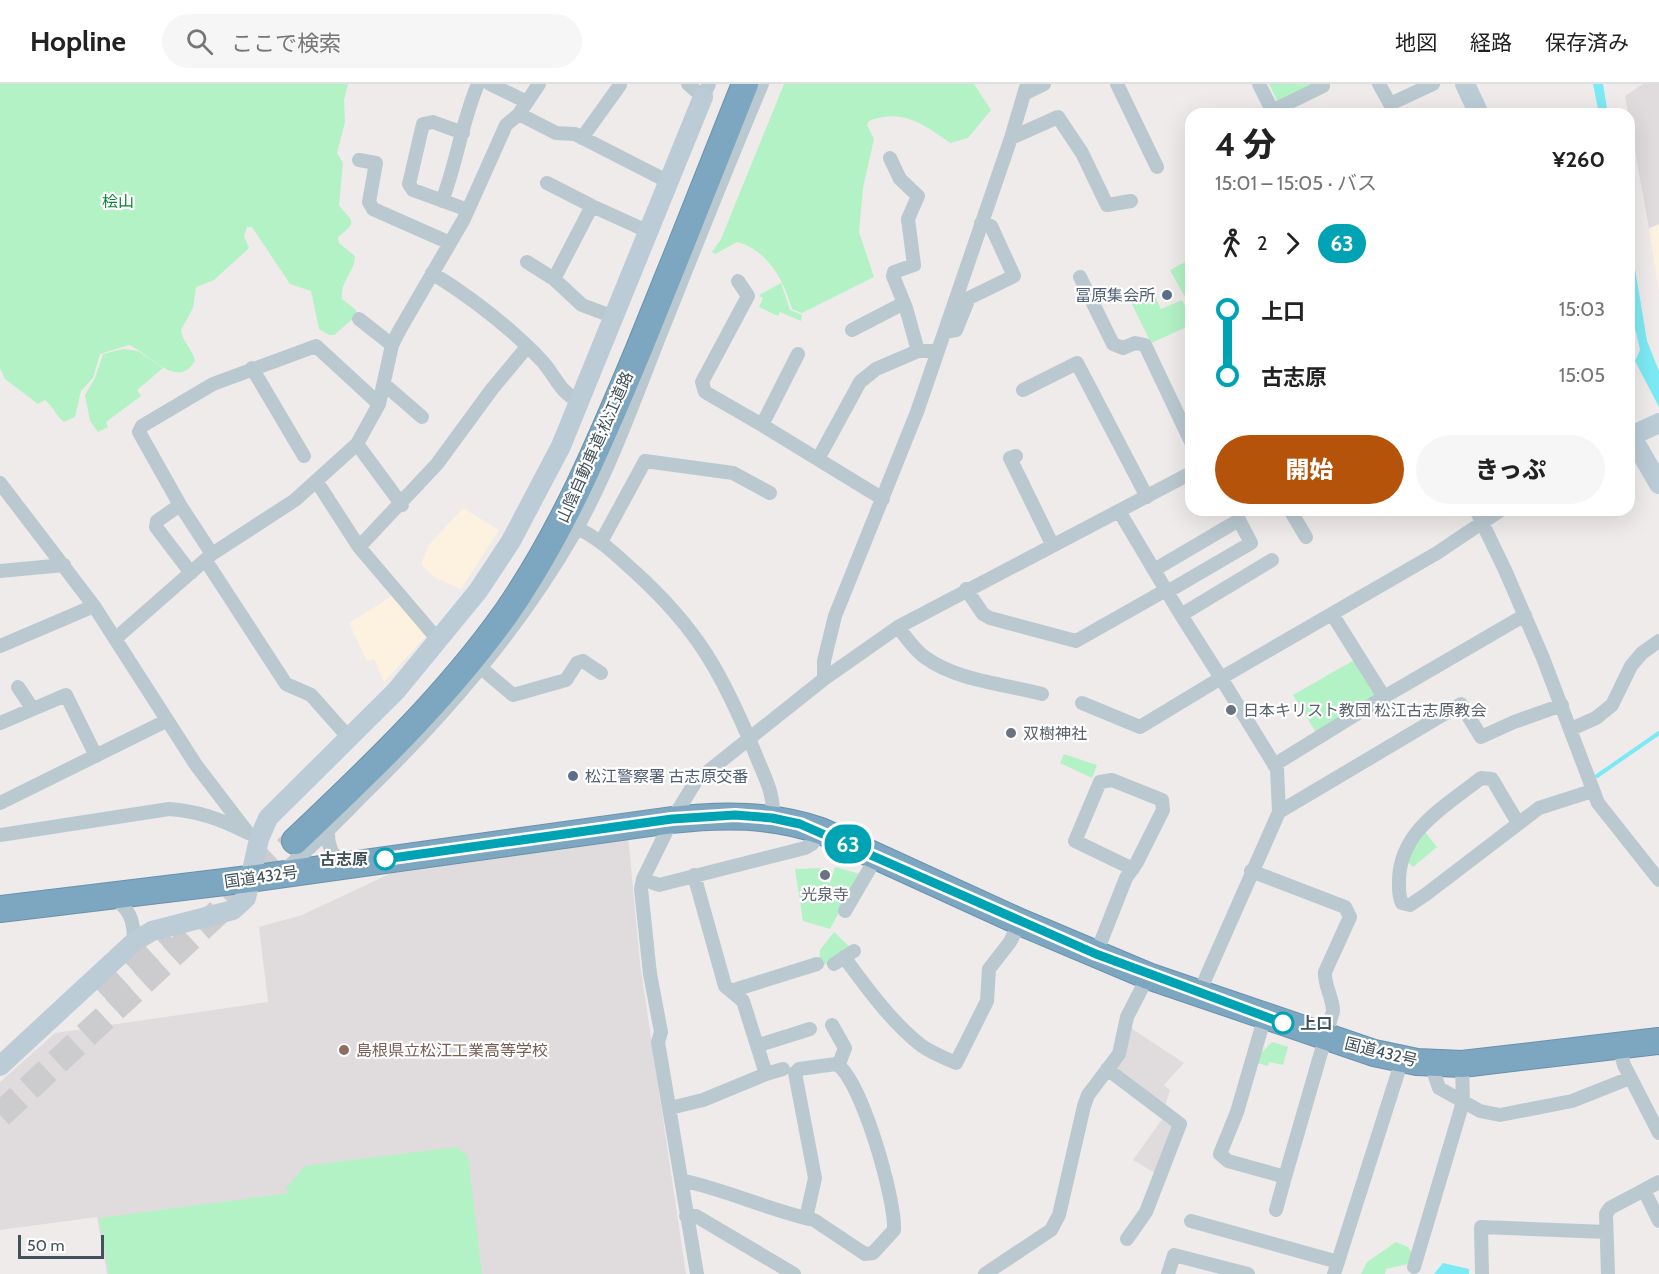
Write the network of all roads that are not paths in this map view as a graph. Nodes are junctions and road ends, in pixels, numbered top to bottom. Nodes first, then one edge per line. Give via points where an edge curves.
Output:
1 (478, 84) edge
2 (490, 84) edge
3 (538, 84) edge
4 (728, 84) edge
5 (745, 84) edge
6 (762, 84) edge
7 (1044, 84) edge
8 (1117, 84) edge
9 (1259, 84) edge
10 (1379, 84) edge
11 (1433, 84) edge
12 (1465, 84) edge
13 (620, 85) edge
14 (1323, 86) dead end
15 (700, 88) edge
16 (1025, 89) edge
17 (527, 102) junction
18 (1271, 108) edge
19 (1281, 108) edge
20 (1476, 108) edge
21 (519, 114) junction
22 (463, 134) junction
23 (582, 138) junction
24 (1011, 138) junction
25 (890, 158) dead end
26 (359, 160) dead end
27 (1157, 167) dead end
28 (667, 181) junction
29 (547, 183) dead end
30 (442, 201) junction
31 (1131, 201) dead end
32 (592, 206) junction
33 (468, 210) junction
34 (981, 223) junction
35 (647, 231) junction
36 (450, 243) junction
37 (527, 262) dead end
38 (432, 273) junction
39 (1080, 277) dead end
40 (554, 279) junction
41 (738, 281) dead end
42 (904, 303) junction
43 (614, 317) junction
44 (359, 319) dead end
45 (852, 330) dead end
46 (945, 332) junction
47 (392, 345) junction
48 (527, 347) junction
49 (918, 351) junction
50 (938, 351) junction
51 (798, 354) dead end
52 (252, 368) junction
53 (385, 385) junction
54 (1023, 390) dead end
55 (579, 401) junction
56 (379, 404) junction
57 (422, 417) dead end
58 (762, 425) junction
59 (1656, 425) edge
60 (1185, 429) edge
61 (1635, 432) edge
62 (1635, 443) edge
63 (357, 444) junction
64 (304, 456) dead end
65 (1016, 456) dead end
66 (818, 459) junction
67 (1185, 476) edge
68 (317, 482) junction
69 (0, 483) edge
70 (1659, 484) edge
71 (770, 493) dead end
72 (1147, 497) junction
73 (883, 500) junction
74 (180, 505) junction
75 (402, 505) junction
76 (1119, 511) junction
77 (1294, 516) edge
78 (1479, 516) edge
79 (1494, 516) edge
80 (1483, 524) junction
81 (576, 528) junction
82 (1306, 537) dead end
83 (601, 542) junction
84 (1052, 544) junction
85 (359, 548) junction
86 (209, 557) junction
87 (1272, 560) dead end
88 (64, 565) junction
89 (1154, 570) junction
90 (0, 571) edge
91 (190, 573) junction
92 (966, 589) junction
93 (1167, 591) junction
94 (94, 606) junction
95 (1332, 614) junction
96 (1181, 615) junction
97 (1525, 615) junction
98 (898, 627) junction
99 (115, 639) junction
100 (439, 641) junction
101 (1659, 641) edge
102 (0, 646) edge
103 (481, 668) junction
104 (601, 673) dead end
105 (1221, 678) junction
106 (824, 679) junction
107 (18, 687) dead end
108 (1042, 694) dead end
109 (1384, 698) junction
110 (1082, 703) dead end
111 (1562, 705) junction
112 (32, 708) junction
113 (166, 721) junction
114 (0, 723) edge
115 (1571, 729) junction
116 (748, 738) junction
117 (350, 739) junction
118 (96, 756) junction
119 (1274, 765) junction
120 (1592, 791) junction
121 (0, 803) edge
122 (1279, 812) junction
123 (772, 818) junction
124 (672, 819) junction
125 (1518, 823) junction
126 (328, 830) junction
127 (821, 831) junction
128 (0, 835) edge
129 (253, 836) junction
130 (877, 856) junction
131 (343, 865) junction
132 (1133, 868) junction
133 (1251, 871) junction
134 (278, 875) junction
135 (694, 875) junction
136 (643, 879) junction
137 (1659, 880) edge
138 (247, 888) junction
139 (112, 896) junction
140 (0, 909) edge
141 (845, 911) dead end
142 (1020, 922) junction
143 (134, 942) junction
144 (1096, 954) junction
145 (844, 957) dead end
146 (817, 964) dead end
147 (1148, 975) junction
148 (731, 991) junction
149 (1199, 993) junction
150 (1265, 1016) junction
151 (832, 1025) dead end
152 (810, 1029) dead end
153 (1324, 1037) junction
154 (1659, 1041) edge
155 (759, 1045) junction
156 (1619, 1046) junction
157 (1402, 1060) junction
158 (839, 1064) junction
159 (1431, 1064) junction
160 (1462, 1064) junction
161 (0, 1066) edge
162 (783, 1069) dead end
163 (1107, 1069) junction
164 (766, 1074) junction
165 (1630, 1078) junction
166 (1462, 1102) junction
167 (670, 1108) junction
168 (1659, 1133) edge
169 (1285, 1177) junction
170 (681, 1179) junction
171 (1659, 1182) edge
172 (1644, 1190) junction
173 (1276, 1210) dead end
174 (686, 1215) junction
175 (806, 1218) junction
176 (1191, 1221) dead end
177 (1659, 1221) edge
178 (1606, 1232) junction
179 (1127, 1239) dead end
180 (1414, 1267) dead end
181 (1336, 1268) edge
182 (698, 1274) edge
183 (794, 1274) edge
184 (985, 1274) edge
185 (1168, 1274) edge
186 (1248, 1274) edge
187 (1482, 1274) edge
188 (1608, 1274) edge

1 - 22 street
2 - 17 street
3 - 17 street
4 - 5 highway, 山陰自動車道;松江道路 via 604,393 524,556 493,602 425,687 289,835 391,749 506,613 537,565 586,475
6 - 81 street via 608,462
7 - 16 street
8 - 27 street
9 - 18 street
10 - 11 street via 1390,104
12 - 20 street
13 - 23 street
14 - 19 street
15 - 28 street
16 - 24 street
17 - 21 street
21 - 23 street via 555,133
21 - 33 street via 506,125
22 - 30 street
22 - 30 street via 429,121 420,128 409,184 413,190
23 - 28 street
24 - 31 street via 1058,117 1082,153 1107,205
24 - 34 street
25 - 42 street via 900,179 918,196 908,219 914,265 893,274
26 - 36 street via 376,163 369,202 373,209
28 - 35 street
29 - 32 street
30 - 33 street
32 - 35 street
32 - 40 street
33 - 36 street
34 - 46 street
34 - 46 street via 991,226 1014,276 969,298 956,330
35 - 43 street
36 - 38 street
37 - 40 street
38 - 47 street
38 - 48 street via 480,304
39 - 60 street via 1113,344 1123,348 1135,343 1145,345
40 - 43 street via 582,305
41 - 58 street via 754,299 702,382 705,392
42 - 45 street
42 - 49 street
43 - 55 street
44 - 47 street
46 - 50 street
47 - 53 street
48 - 55 street via 548,368 565,394
48 - 75 street
49 - 50 street
49 - 66 street via 876,369 860,382
50 - 73 street
51 - 58 street
52 - 56 street via 316,346
52 - 64 street
52 - 74 street via 213,384 142,426 139,432
53 - 56 street
53 - 57 street
54 - 72 street via 1077,363
55 - 100 street via 561,446 511,541
56 - 63 street
58 - 66 street
59 - 61 street
62 - 70 street
63 - 68 street
63 - 75 street
65 - 84 street via 1010,458
66 - 73 street
67 - 72 street
68 - 85 street
68 - 86 street
69 - 88 street
71 - 83 street via 733,473 645,461
72 - 76 street
73 - 106 street via 835,615
74 - 86 street
74 - 91 street via 157,521 156,527
75 - 85 street
76 - 84 street
76 - 89 street
77 - 82 street
78 - 80 street
79 - 80 street
80 - 95 street
80 - 97 street
81 - 83 street
81 - 103 street via 526,609
83 - 116 street via 688,625 711,660
84 - 92 street
85 - 100 street
86 - 91 street
86 - 117 street via 286,684 311,696
87 - 96 street
88 - 90 street
88 - 94 street
89 - 93 street
89 - 93 street via 1239,520 1251,543
91 - 99 street
92 - 93 street via 990,618 1076,641
92 - 98 street
93 - 96 street
94 - 99 street
94 - 102 street
95 - 105 street
95 - 109 street
96 - 105 street
97 - 109 street
97 - 111 street
98 - 106 street
98 - 108 street via 936,665
99 - 113 street
100 - 117 street
101 - 115 street via 1631,666 1612,705 1596,718
103 - 104 street via 513,695 566,680 577,663 583,661
103 - 126 street via 404,755
105 - 110 street via 1140,727
105 - 119 street
106 - 116 street
107 - 112 street
109 - 119 street
111 - 115 street
111 - 122 street via 1481,737 1461,704
112 - 114 street
112 - 118 street via 66,695
113 - 118 street
113 - 129 street
115 - 120 street
116 - 123 street via 774,801
116 - 124 street via 696,781
117 - 129 street
118 - 121 street
119 - 122 street
120 - 125 street via 1549,804
120 - 137 street via 1598,804
122 - 133 street
123 - 124 highway, 国道432号 via 712,815
123 - 127 highway, 国道432号
124 - 131 highway, 国道432号
124 - 136 street
125 - 125 street via 1425,895 1410,905 1402,903 1399,863 1410,839 1421,825 1481,778 1492,779
126 - 131 street via 332,854
126 - 134 street
127 - 130 highway, 国道432号
127 - 135 street via 805,848
128 - 129 street via 169,809 216,817
129 - 138 street
130 - 141 street
130 - 142 highway, 国道432号
131 - 134 highway, 国道432号
132 - 132 street via 1163,810 1162,800 1112,780 1100,782 1075,841
132 - 144 street
133 - 149 street
133 - 153 street via 1348,909 1349,920 1324,972 1334,1011
134 - 138 highway, 国道432号
135 - 136 street via 659,885
135 - 148 street via 725,986
136 - 167 street via 650,974 661,1032 658,1042
138 - 139 highway, 国道432号
138 - 143 street via 233,910 152,931
139 - 140 highway, 国道432号
139 - 143 street via 133,918
142 - 144 highway, 国道432号
142 - 145 street via 1011,942 989,969 987,1001 956,1063 913,1038
143 - 161 street
144 - 147 highway, 国道432号
146 - 148 street
147 - 149 highway, 国道432号
147 - 163 street via 1127,1017 1119,1054
148 - 155 street via 743,1001
149 - 150 highway, 国道432号
150 - 153 highway, 国道432号
150 - 169 street via 1220,1155 1228,1161
151 - 158 street via 845,1048
152 - 155 street
153 - 157 highway, 国道432号
153 - 169 street
154 - 156 highway, 国道432号
155 - 164 street
156 - 160 highway, 国道432号
156 - 165 street
157 - 159 highway, 国道432号
157 - 181 street
158 - 175 street via 795,1072 815,1178
158 - 175 street via 875,1137 894,1230 873,1253 865,1254 820,1223
159 - 160 highway, 国道432号
159 - 166 street via 1439,1088
160 - 166 street
162 - 164 street
163 - 179 street via 1180,1124 1146,1212
163 - 184 street via 1084,1106 1061,1207 1051,1230
164 - 167 street via 703,1100
165 - 166 street via 1572,1101 1500,1116
165 - 168 street
166 - 180 street
167 - 170 street
169 - 173 street
170 - 174 street
170 - 175 street via 720,1188 775,1211
171 - 172 street
172 - 177 street
172 - 178 street via 1610,1208
174 - 182 street
174 - 183 street via 696,1216
176 - 181 street
178 - 187 street via 1481,1227
178 - 188 street
185 - 186 street via 1174,1255

